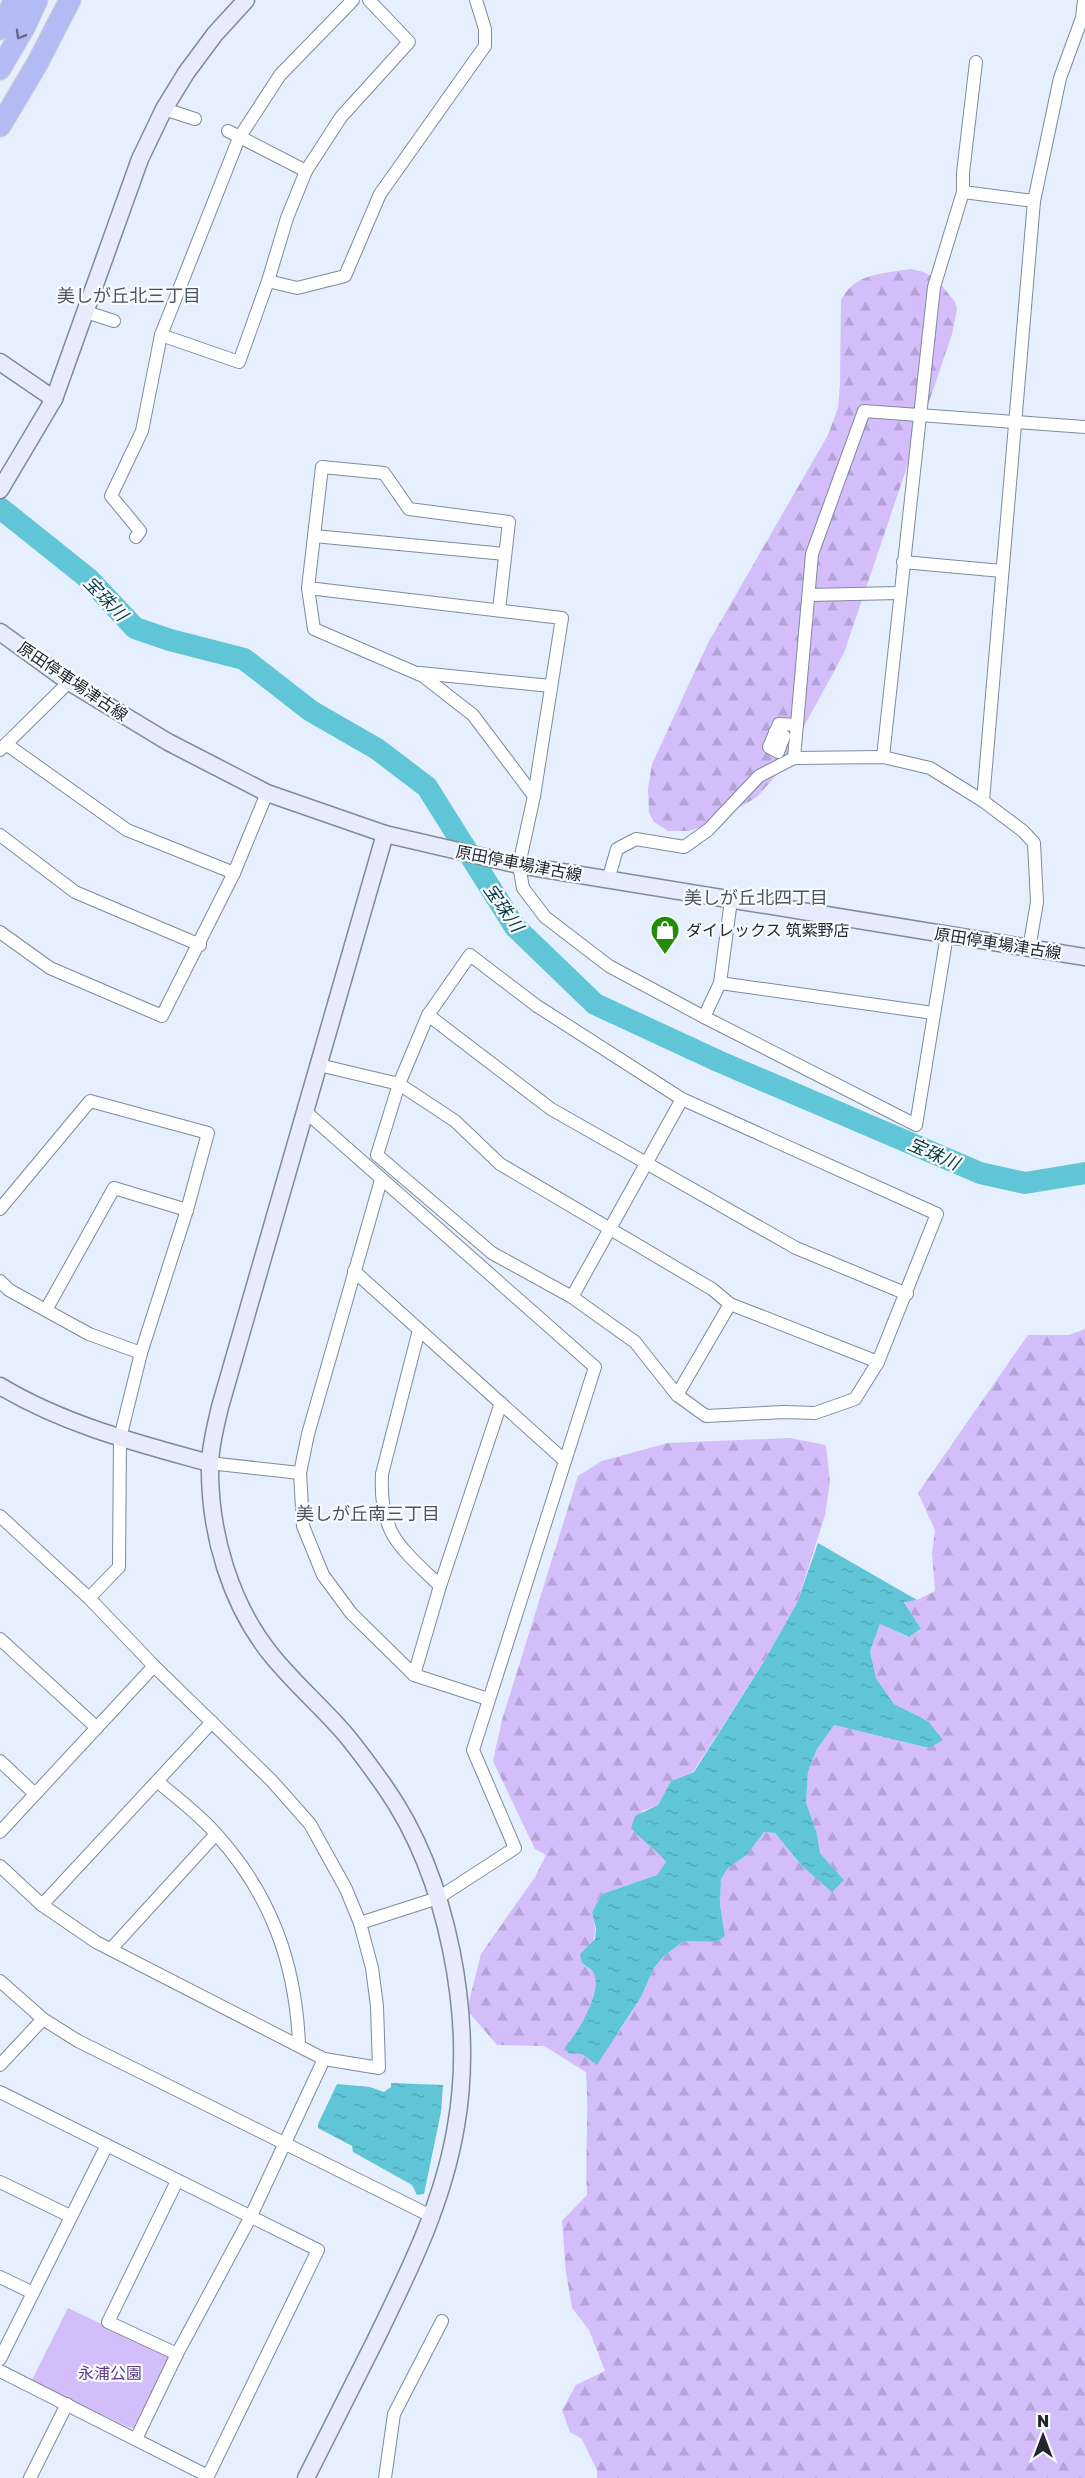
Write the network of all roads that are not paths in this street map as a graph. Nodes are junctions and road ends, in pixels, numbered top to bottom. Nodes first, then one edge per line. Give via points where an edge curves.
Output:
1 (15, 0) edge
2 (37, 0) edge
3 (56, 0) edge
4 (70, 0) edge
5 (353, 0) edge
6 (369, 0) edge
7 (476, 0) edge
8 (1084, 0) edge
9 (238, 3) edge
10 (1083, 19) edge
11 (0, 29) edge
12 (976, 63) dead end
13 (0, 69) edge
14 (0, 104) edge
15 (164, 109) junction
16 (195, 119) dead end
17 (0, 126) edge
18 (233, 134) junction
19 (306, 171) junction
20 (963, 192) junction
21 (1034, 201) junction
22 (268, 281) junction
23 (86, 312) junction
24 (114, 321) dead end
25 (161, 335) junction
26 (0, 362) edge
27 (54, 399) junction
28 (921, 415) junction
29 (1015, 423) junction
30 (1085, 426) edge
31 (2, 487) edge
32 (314, 536) junction
33 (136, 537) dead end
34 (505, 554) junction
35 (903, 562) junction
36 (1002, 571) junction
37 (308, 588) junction
38 (899, 593) junction
39 (809, 596) junction
40 (499, 610) junction
41 (0, 632) edge
42 (416, 672) junction
43 (69, 682) junction
44 (551, 686) junction
45 (797, 725) junction
46 (776, 732) dead end
47 (3, 747) edge
48 (883, 757) junction
49 (794, 758) junction
50 (267, 792) junction
51 (534, 795) junction
52 (983, 801) junction
53 (385, 834) junction
54 (0, 835) edge
55 (514, 863) junction
56 (234, 873) junction
57 (608, 880) junction
58 (731, 900) junction
59 (0, 932) edge
60 (947, 935) junction
61 (200, 945) junction
62 (1029, 949) junction
63 (1085, 957) edge
64 (720, 983) junction
65 (933, 1013) junction
66 (428, 1015) junction
67 (704, 1017) junction
68 (319, 1065) junction
69 (399, 1084) junction
70 (682, 1099) junction
71 (306, 1112) junction
72 (645, 1163) junction
73 (381, 1180) junction
74 (0, 1209) edge
75 (187, 1210) junction
76 (609, 1228) junction
77 (354, 1271) junction
78 (0, 1281) edge
79 (907, 1294) junction
80 (572, 1297) junction
81 (730, 1304) junction
82 (46, 1310) junction
83 (419, 1330) junction
84 (141, 1353) junction
85 (878, 1362) junction
86 (0, 1386) edge
87 (677, 1395) junction
88 (501, 1403) junction
89 (120, 1438) junction
90 (565, 1461) junction
91 (209, 1463) junction
92 (300, 1473) junction
93 (0, 1516) edge
94 (440, 1586) junction
95 (89, 1598) junction
96 (0, 1639) edge
97 (154, 1666) junction
98 (414, 1675) junction
99 (488, 1700) junction
100 (212, 1722) junction
101 (97, 1728) junction
102 (0, 1761) edge
103 (158, 1782) junction
104 (35, 1794) junction
105 (0, 1832) edge
106 (216, 1834) junction
107 (0, 1866) edge
108 (438, 1898) junction
109 (42, 1905) junction
110 (360, 1923) junction
111 (111, 1949) junction
112 (0, 1981) edge
113 (43, 2019) junction
114 (299, 2045) junction
115 (324, 2059) junction
116 (0, 2065) edge
117 (0, 2092) edge
118 (285, 2143) junction
119 (107, 2145) junction
120 (177, 2181) junction
121 (0, 2182) edge
122 (70, 2216) junction
123 (433, 2217) junction
124 (250, 2218) junction
125 (0, 2277) edge
126 (33, 2293) junction
127 (442, 2321) dead end
128 (177, 2354) junction
129 (0, 2359) edge
130 (0, 2371) edge
131 (67, 2404) junction
132 (136, 2439) junction
133 (30, 2478) edge
134 (306, 2478) edge
135 (385, 2478) edge

1 - 11 highway
2 -> 13 highway
3 - 14 highway
4 - 17 highway
5 - 18 street via 280,75
6 - 19 street via 409,42 341,117
7 - 22 street via 485,29 485,46 380,194 345,276 297,288
8 - 10 street
9 - 15 street
10 - 21 street via 1060,78
12 - 20 street
15 - 16 street
15 - 23 street via 141,159
18 - 19 street
18 - 25 street
19 - 22 street
20 - 21 street
20 - 28 street via 934,287
21 - 29 street
22 - 25 street via 239,362
23 - 24 street
23 - 27 street
25 - 33 street via 142,431 111,496 140,531
26 - 27 street
27 - 31 street
28 - 29 street
28 - 35 street
28 - 39 street via 864,411 812,554
29 - 30 street
29 - 36 street
32 - 34 street
32 - 34 street via 322,467 384,474 409,509 508,522
32 - 37 street
34 - 40 street
35 - 36 street
35 - 38 street
36 - 52 street
37 - 40 street
37 - 42 street via 314,629
38 - 39 street
38 - 48 street
39 - 45 street
40 - 44 street via 562,618
41 - 43 street, 原田停車場津古線
42 - 44 street
42 - 51 street via 473,715
43 - 47 street
43 - 50 street, 原田停車場津古線 via 168,742
44 - 51 street
45 - 46 street via 779,724
45 - 49 street
47 - 56 street via 127,830
48 - 49 street
48 - 52 street via 930,768
49 - 57 street via 759,776 708,830 684,847 636,838 617,849
50 - 53 street, 原田停車場津古線
50 - 56 street
51 - 55 street
52 - 62 street via 1034,843 1037,902
53 - 55 street, 原田停車場津古線
53 - 68 street
54 - 61 street via 75,892
55 - 57 street, 原田停車場津古線
55 - 67 street via 523,888 545,917 609,966
56 - 61 street
57 - 58 street, 原田停車場津古線
58 - 60 street, 原田停車場津古線
58 - 64 street
59 - 61 street via 50,968 162,1016
60 - 62 street, 原田停車場津古線
60 - 65 street
62 - 63 street, 原田停車場津古線
64 - 65 street
64 - 67 street
65 - 67 street via 916,1125
66 - 69 street
66 - 70 street via 470,955 537,1006
66 - 72 street via 551,1109
68 - 69 street
68 - 71 street
69 - 76 street via 454,1121 501,1164
69 - 80 street via 377,1155 492,1253
70 - 72 street
70 - 79 street via 937,1214
71 - 73 street
71 - 91 street via 220,1407
72 - 76 street
72 - 79 street via 796,1248
73 - 77 street
73 - 90 street via 595,1367
74 - 75 street via 90,1101 208,1133
75 - 82 street via 114,1188
75 - 84 street
76 - 80 street
76 - 81 street via 712,1289
77 - 83 street
77 - 92 street
78 - 82 street
79 - 85 street
80 - 87 street via 635,1342
81 - 85 street
81 - 87 street
82 - 84 street via 89,1334
83 - 88 street
83 - 94 street via 382,1474 381,1498 386,1520 399,1546
84 - 89 street
85 - 87 street via 855,1399 814,1413 706,1416
86 - 89 street via 70,1422
88 - 90 street
88 - 94 street
89 - 91 street
89 - 95 street via 119,1567
90 - 99 street
91 - 92 street
91 - 108 street via 222,1563 250,1622 272,1656 345,1734 387,1790 411,1833
92 - 98 street via 303,1526 322,1575 351,1613
93 - 95 street
94 - 98 street
95 - 97 street
96 - 101 street
97 - 100 street
97 - 101 street
98 - 99 street
99 - 108 street via 473,1750 515,1848
100 - 103 street
100 - 110 street via 310,1824
101 - 104 street
102 - 104 street
103 - 106 street
103 - 109 street
104 - 105 street
106 - 111 street
106 - 114 street via 255,1884 277,1929 294,1993
107 - 109 street
108 - 110 street
108 - 123 street via 460,1999 462,2075 457,2125
109 - 111 street
110 - 115 street via 377,2006 379,2068
111 - 114 street
112 - 113 street
113 - 116 street
113 - 118 street via 78,2041
114 - 115 street
115 - 118 street
117 - 119 street
118 - 123 street
118 - 124 street
119 - 120 street
119 - 122 street
120 - 124 street
120 - 128 street via 108,2322
121 - 122 street
122 - 126 street
123 - 134 street
124 - 128 street
124 - 132 street via 318,2250 208,2476
125 - 126 street
126 - 129 street
127 - 135 street via 394,2414
128 - 132 street
130 - 131 street
131 - 132 street
131 - 133 street

